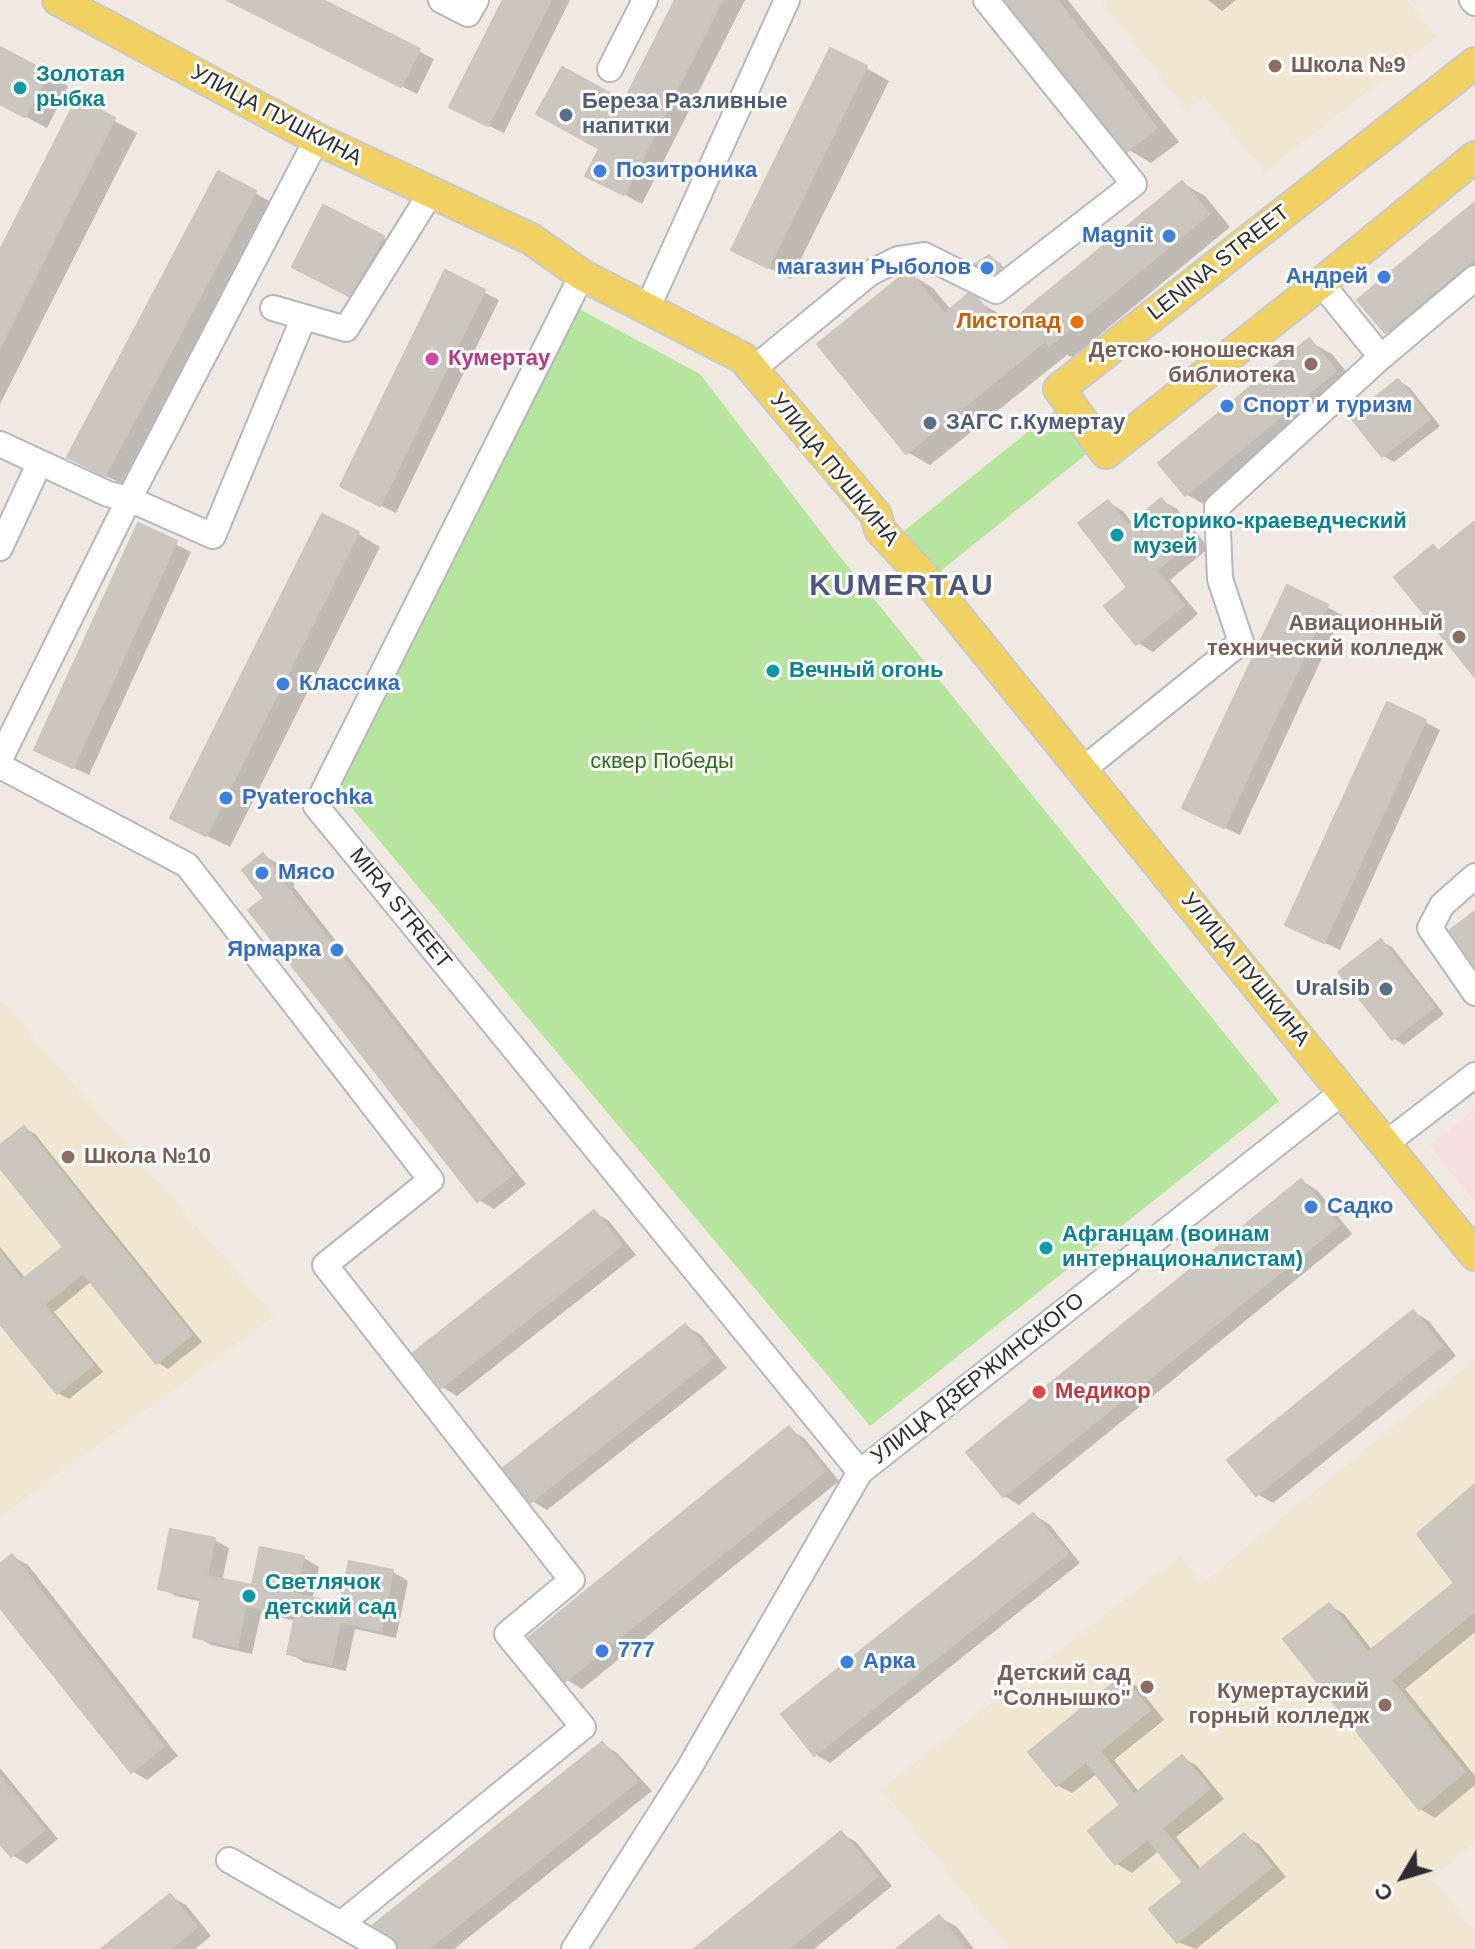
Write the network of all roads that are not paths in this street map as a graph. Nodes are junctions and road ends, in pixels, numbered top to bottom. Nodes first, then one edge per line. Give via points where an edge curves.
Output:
1 (58, 0) edge
2 (441, 0) edge
3 (476, 0) edge
4 (645, 0) edge
5 (786, 0) edge
6 (986, 0) edge
7 (1475, 63) edge
8 (610, 69) dead end
9 (317, 139) junction
10 (1475, 157) edge
11 (430, 194) junction
12 (582, 275) junction
13 (1475, 278) edge
14 (1321, 283) junction
15 (273, 308) dead end
16 (647, 309) junction
17 (303, 319) junction
18 (1381, 357) junction
19 (752, 370) junction
20 (0, 444) edge
21 (39, 464) junction
22 (129, 499) junction
23 (0, 548) edge
24 (0, 759) edge
25 (0, 766) edge
26 (1081, 771) junction
27 (1475, 876) edge
28 (1475, 993) edge
29 (1475, 1075) edge
30 (1344, 1091) junction
31 (1385, 1144) junction
32 (1475, 1255) edge
33 (860, 1472) junction
34 (229, 1860) dead end
35 (342, 1923) junction
36 (384, 1949) edge
37 (574, 1949) edge

1 - 9 main road, УЛИЦА ПУШКИНА
2 - 3 street via 468,14
4 - 8 street
5 - 16 street
6 - 19 street via 1134,184 996,291 924,255 898,259 870,273
7 - 14 main road, LENINA STREET via 1059,389 1106,453
9 - 11 main road, УЛИЦА ПУШКИНА
9 - 22 street
10 - 14 main road, LENINA STREET
11 - 12 main road, УЛИЦА ПУШКИНА via 531,239
11 - 17 street via 346,329
12 - 16 main road, УЛИЦА ПУШКИНА
12 - 33 street, MIRA STREET via 316,806
13 - 18 street
14 - 18 street
15 - 17 street
16 - 19 main road, УЛИЦА ПУШКИНА via 743,358
17 - 22 street via 213,536
18 - 26 street via 1217,507 1220,579 1241,642
19 - 26 main road, УЛИЦА ПУШКИНА
20 - 21 street
21 - 22 street
21 - 23 street
22 - 24 street
25 - 35 street via 187,865 431,1180 325,1265 572,1580 507,1634 583,1727
26 - 30 main road, УЛИЦА ПУШКИНА
27 - 28 street via 1442,905 1430,928
29 - 31 street
30 - 31 main road, УЛИЦА ПУШКИНА
30 - 33 street, УЛИЦА ДЗЕРЖИНСКОГО
31 - 32 main road, УЛИЦА ПУШКИНА
33 - 37 street, УЛИЦА ДЗЕРЖИНСКОГО via 688,1770
34 - 35 street
35 - 36 street

